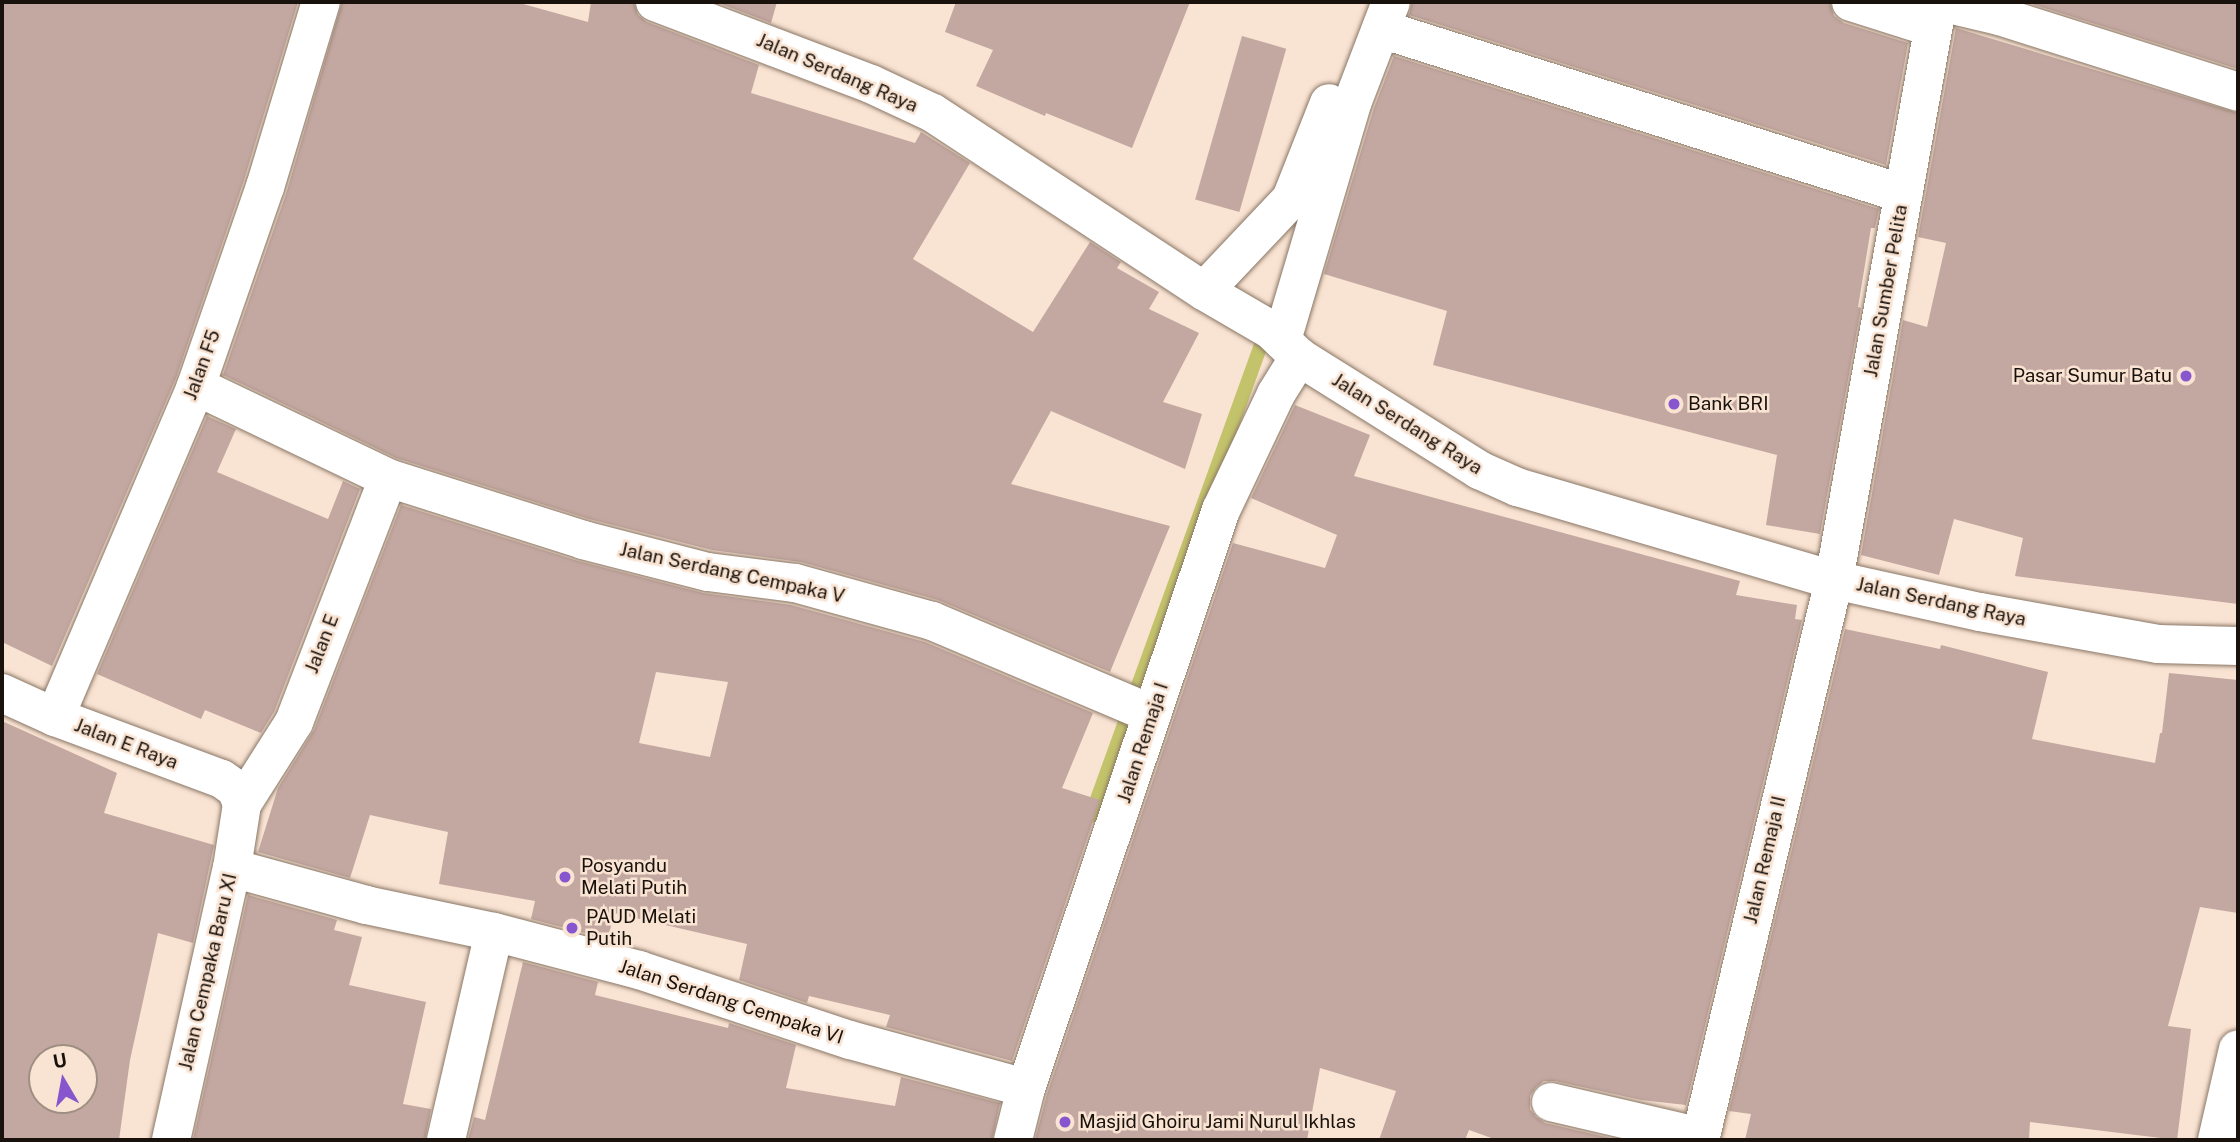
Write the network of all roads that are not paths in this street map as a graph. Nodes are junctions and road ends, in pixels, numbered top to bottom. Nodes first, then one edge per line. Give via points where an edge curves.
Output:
1 (321, 2) edge
2 (655, 2) edge
3 (1852, 2) edge
4 (1378, 11) edge
5 (1937, 11) edge
6 (716, 12) edge
7 (2238, 92) edge
8 (1904, 194) junction
9 (1203, 291) junction
10 (1284, 343) junction
11 (196, 386) junction
12 (388, 478) junction
13 (1834, 580) junction
14 (2238, 646) edge
15 (2, 693) edge
16 (1132, 706) junction
17 (55, 717) junction
18 (242, 804) junction
19 (232, 867) junction
20 (494, 932) junction
21 (2238, 1048) edge
22 (1010, 1084) junction
23 (1551, 1102) dead end
24 (1700, 1138) edge
25 (171, 1140) edge
26 (446, 1140) edge
27 (1013, 1140) edge
28 (2217, 1140) edge

1 - 11 street, Jalan F5 via 265,187
2 - 6 street, Jalan Serdang Raya
3 - 5 street
4 - 8 street
4 - 9 street via 1327,108 1291,199
4 - 10 street, Jalan Remaja I
5 - 7 street via 1999,16
5 - 8 street, Jalan Sumber Pelita
6 - 9 street, Jalan Serdang Raya via 933,113
8 - 13 street, Jalan Sumber Pelita
9 - 10 street, Jalan Serdang Raya
10 - 13 street, Jalan Serdang Raya via 1479,470 1517,487
10 - 16 street, Jalan Remaja I via 1276,394
11 - 12 street, Jalan Serdang Cempaka V
11 - 17 street, Jalan F5
12 - 16 street, Jalan Serdang Cempaka V via 583,540 708,572 794,583 932,621
12 - 18 street, Jalan E via 294,722
13 - 14 street, Jalan Serdang Raya via 2158,644
13 - 24 street, Jalan Remaja II
15 - 17 street, Jalan E Raya
16 - 22 street, Jalan Remaja I
17 - 18 street, Jalan E Raya via 222,779 236,789
18 - 19 street, Jalan Cempaka Baru XI
19 - 20 street, Jalan Serdang Cempaka VI via 366,905
19 - 25 street, Jalan Cempaka Baru XI
20 - 22 street, Jalan Serdang Cempaka VI via 639,970 850,1040
20 - 26 street
21 - 28 street
22 - 27 street, Jalan Remaja I
23 - 24 street

